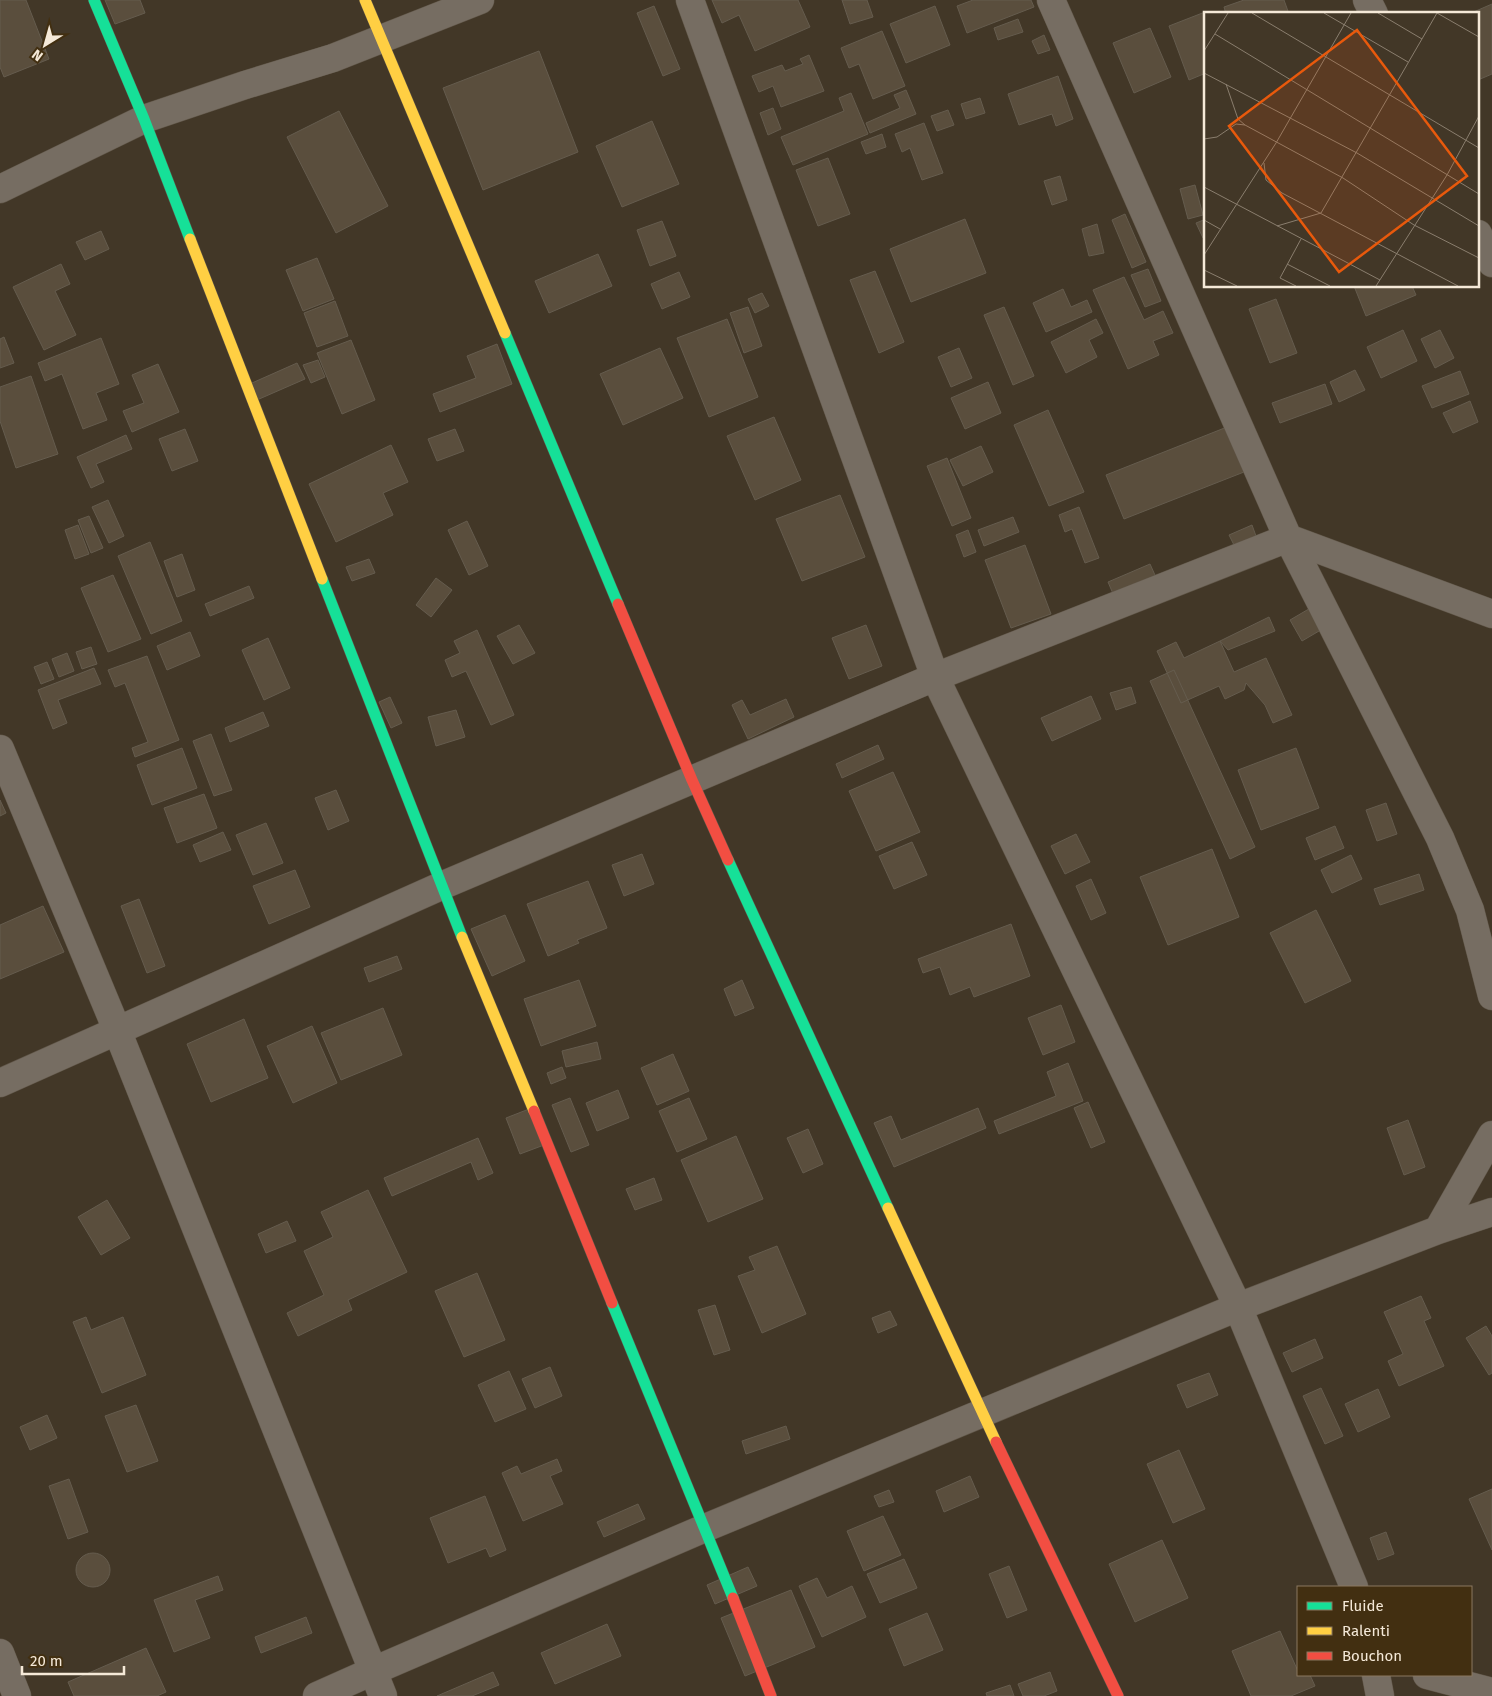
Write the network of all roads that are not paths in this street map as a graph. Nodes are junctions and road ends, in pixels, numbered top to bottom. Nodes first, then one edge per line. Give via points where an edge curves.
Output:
1 (94, 0) edge
2 (365, 0) edge
3 (480, 0) edge
4 (690, 0) edge
5 (1051, 0) edge
6 (1367, 0) edge
7 (1373, 12) edge
8 (380, 39) junction
9 (144, 119) junction
10 (0, 189) edge
11 (1480, 238) edge
12 (1492, 264) edge
13 (1288, 538) junction
14 (1492, 614) edge
15 (935, 677) junction
16 (0, 749) edge
17 (692, 780) junction
18 (441, 886) junction
19 (1492, 996) edge
20 (117, 1030) junction
21 (0, 1083) edge
22 (1492, 1134) edge
23 (1492, 1212) edge
24 (1438, 1230) junction
25 (1238, 1307) junction
26 (982, 1413) junction
27 (705, 1528) junction
28 (1354, 1586) edge
29 (0, 1653) edge
30 (372, 1671) junction
31 (1376, 1676) edge
32 (1431, 1676) edge
33 (1492, 1692) edge
34 (18, 1696) edge
35 (317, 1696) edge
36 (383, 1696) edge
37 (771, 1696) edge
38 (1118, 1696) edge
39 (1380, 1696) edge

1 - 9 street
2 - 8 street
3 - 8 street
4 - 15 street
5 - 13 street
6 - 7 street
8 - 9 street via 333,58
8 - 17 street
9 - 10 street
9 - 18 street
11 - 12 street
13 - 14 street
13 - 15 street
13 - 19 street via 1440,838 1470,910
15 - 17 street
15 - 25 street
16 - 20 street
17 - 18 street
17 - 26 street
18 - 20 street
18 - 27 street
20 - 21 street
20 - 30 street
22 - 24 street
23 - 24 street
24 - 25 street
25 - 26 street
25 - 28 street
26 - 27 street
26 - 38 street
27 - 30 street
27 - 37 street
29 - 34 street
30 - 35 street
30 - 36 street
31 - 39 street
32 - 33 street

